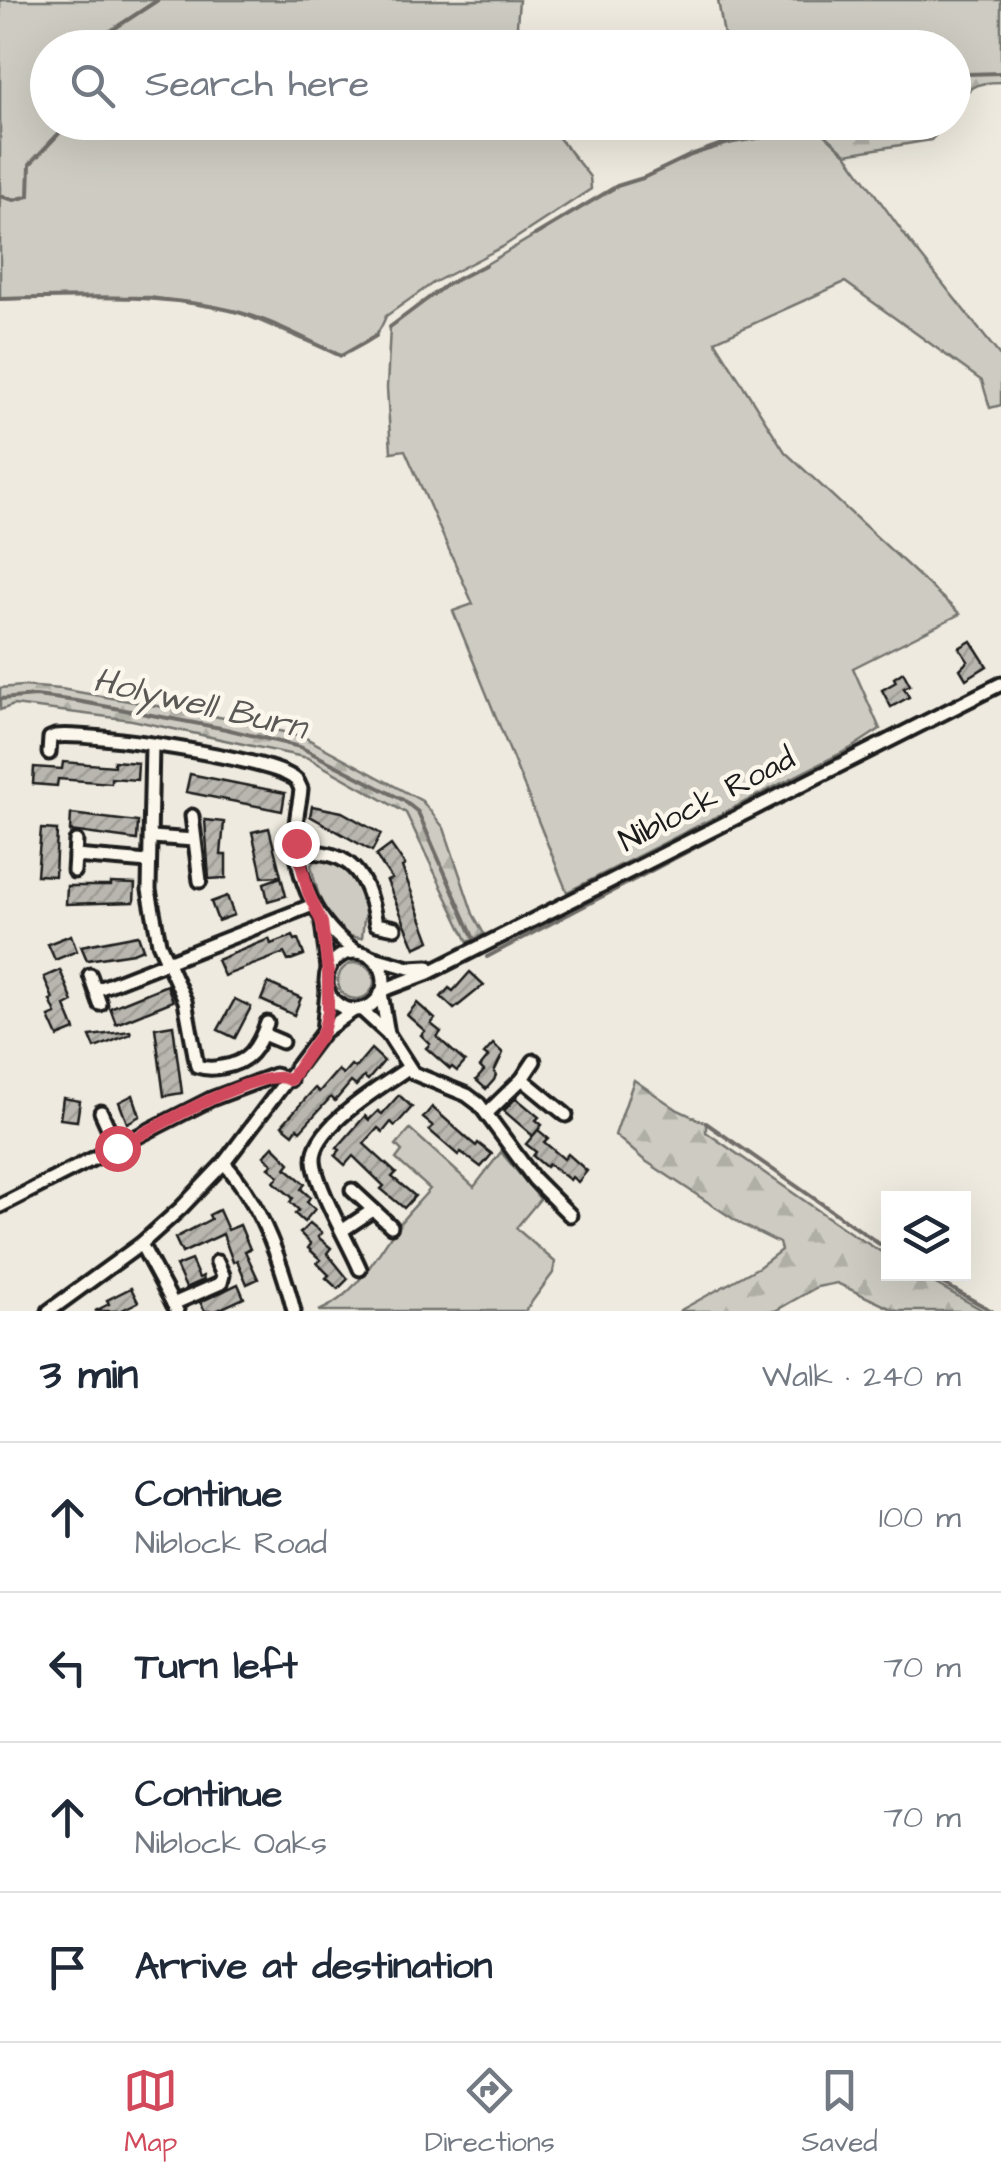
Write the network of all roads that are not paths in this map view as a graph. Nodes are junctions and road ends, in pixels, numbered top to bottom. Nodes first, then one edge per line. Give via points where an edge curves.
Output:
1 (1001, 684) edge
2 (152, 745) junction
3 (49, 753) dead end
4 (192, 816) dead end
5 (152, 837) junction
6 (194, 840) junction
7 (76, 841) dead end
8 (297, 853) junction
9 (75, 856) junction
10 (148, 862) junction
11 (74, 872) dead end
12 (200, 881) dead end
13 (312, 905) junction
14 (322, 923) junction
15 (395, 928) dead end
16 (356, 952) junction
17 (374, 958) junction
18 (167, 961) junction
19 (437, 967) junction
20 (328, 971) junction
21 (90, 976) dead end
22 (327, 989) junction
23 (96, 990) junction
24 (382, 992) junction
25 (100, 1004) dead end
26 (358, 1009) junction
27 (323, 1032) junction
28 (388, 1034) junction
29 (282, 1042) dead end
30 (534, 1061) dead end
31 (408, 1068) junction
32 (522, 1079) junction
33 (290, 1080) junction
34 (100, 1112) dead end
35 (487, 1113) junction
36 (566, 1115) dead end
37 (117, 1148) junction
38 (224, 1163) junction
39 (352, 1190) dead end
40 (0, 1206) edge
41 (373, 1210) junction
42 (570, 1215) dead end
43 (391, 1226) dead end
44 (343, 1230) junction
45 (141, 1244) junction
46 (217, 1262) dead end
47 (360, 1269) dead end
48 (175, 1308) edge
49 (49, 1311) edge
50 (294, 1311) edge

1 - 19 street, Niblock Road
2 - 3 street via 60,735 50,738
2 - 5 street
2 - 8 street via 291,776 301,789
4 - 6 street
5 - 6 street
5 - 10 street
6 - 12 street
7 - 9 street
8 - 13 street
8 - 15 street via 327,853 348,863 366,884 376,924
9 - 10 street
9 - 11 street
10 - 18 street via 155,928
13 - 14 street
13 - 18 street
14 - 16 street
14 - 20 street
16 - 17 street
16 - 20 street via 339,957
17 - 19 street
17 - 24 street via 383,974
18 - 23 street
18 - 29 street via 184,1002 197,1066 239,1064 265,1029
19 - 24 street, Niblock Road
20 - 22 street
21 - 23 street
22 - 26 street via 338,1004
22 - 27 street
23 - 25 street
24 - 26 street
24 - 28 street
26 - 27 street
26 - 28 street
27 - 33 street
28 - 31 street
30 - 32 street
31 - 35 street via 467,1095
31 - 44 street via 346,1113 316,1147 316,1173
32 - 35 street
32 - 36 street
33 - 37 street via 275,1075 251,1082
33 - 38 street
34 - 37 street
35 - 42 street via 509,1148 564,1199
37 - 40 street
38 - 45 street
38 - 50 street via 250,1198
39 - 41 street
41 - 43 street
41 - 44 street
44 - 47 street
45 - 48 street
45 - 49 street
46 - 48 street via 221,1282

